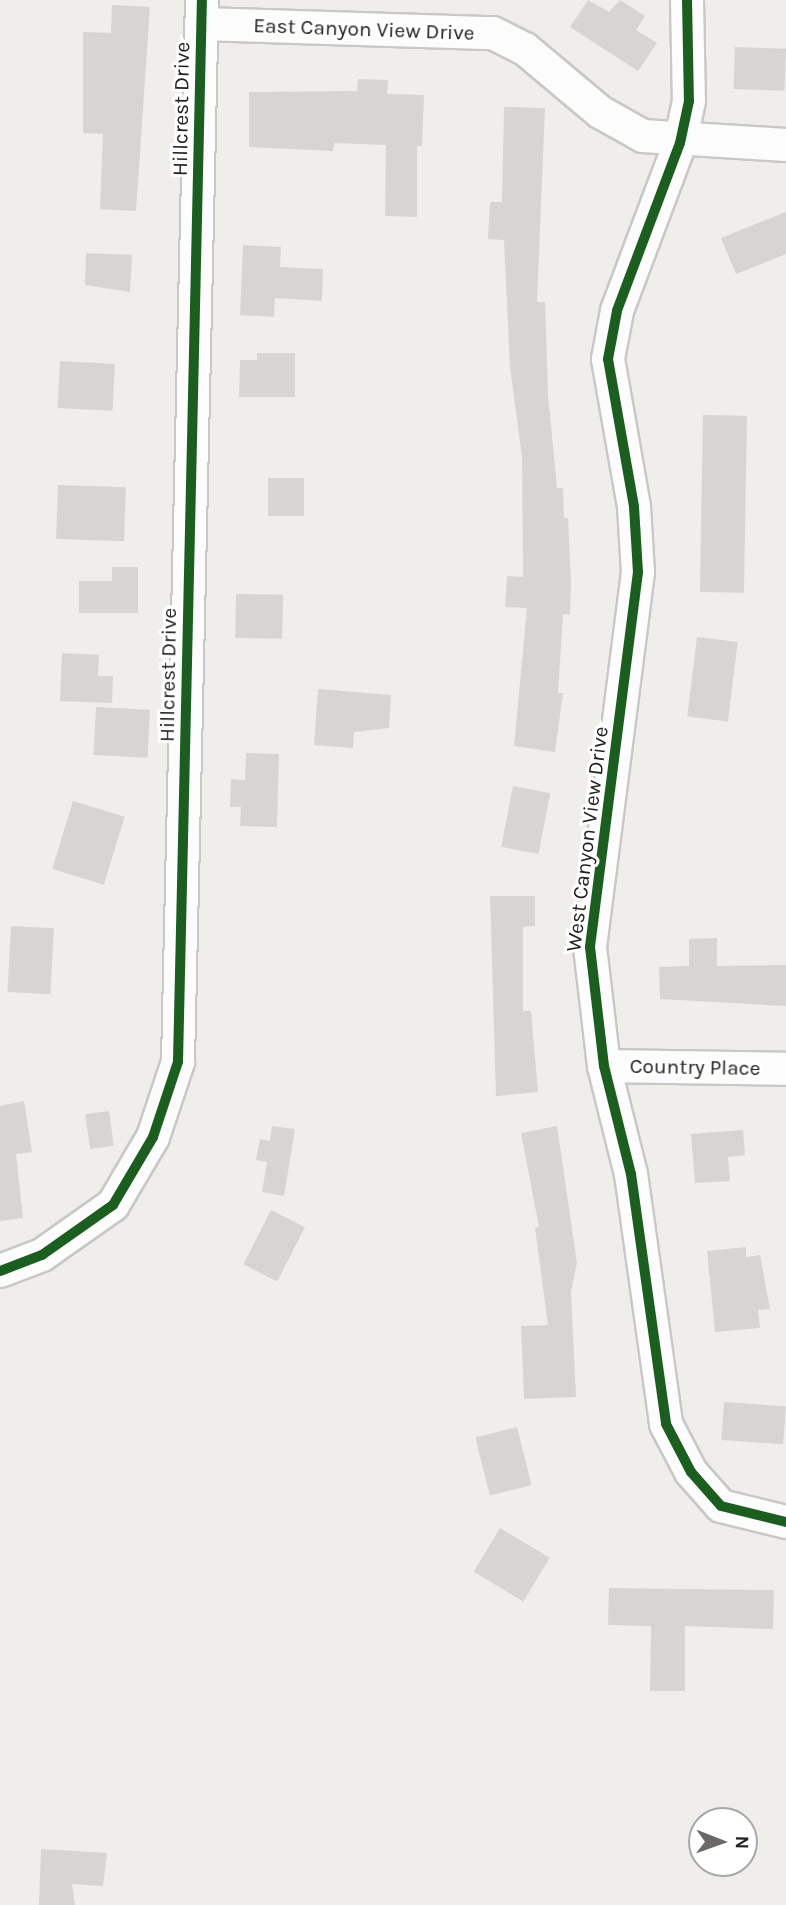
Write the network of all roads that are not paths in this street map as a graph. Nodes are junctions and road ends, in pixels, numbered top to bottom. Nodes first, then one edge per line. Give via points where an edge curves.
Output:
1 (687, 0) edge
2 (202, 12) edge
3 (680, 143) junction
4 (786, 145) edge
5 (604, 1066) junction
6 (786, 1069) edge
7 (0, 1271) edge
8 (786, 1522) edge

1 - 3 street, West Canyon View Drive via 689,101
2 - 3 street, East Canyon View Drive via 493,33 525,49 600,112 643,136
2 - 7 street, Hillcrest Drive via 178,1062 153,1137 113,1205 42,1255
3 - 4 street, East Canyon View Drive
3 - 5 street, West Canyon View Drive via 617,311 608,359 621,455 634,507 638,572 590,947
5 - 6 street, Country Place
5 - 8 street, West Canyon View Drive via 631,1174 666,1424 691,1472 721,1506

